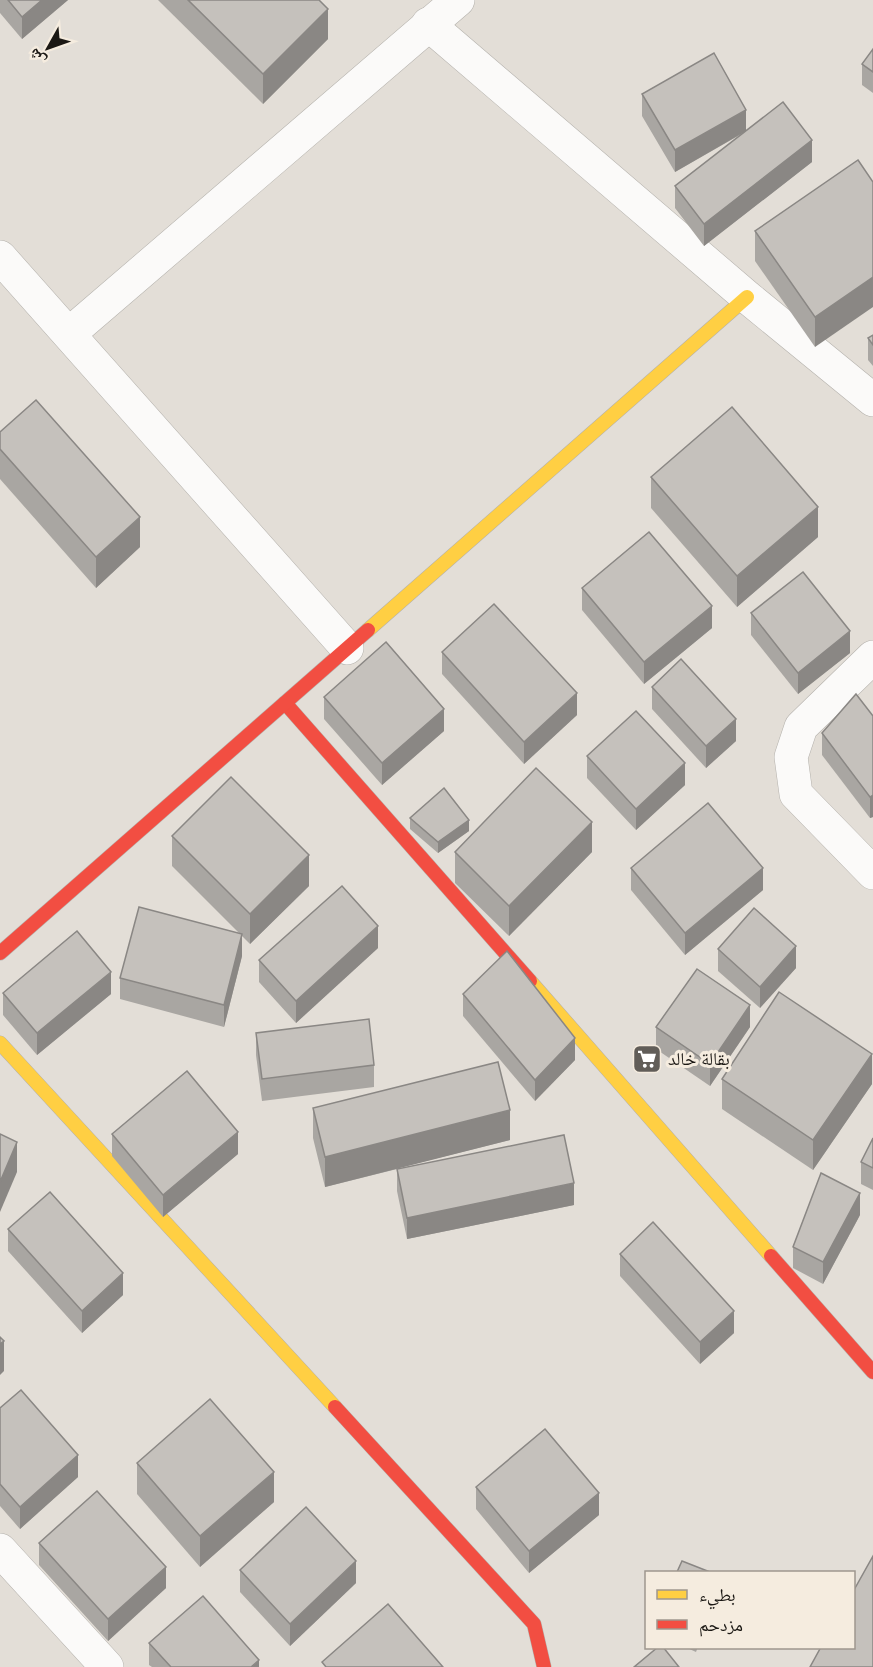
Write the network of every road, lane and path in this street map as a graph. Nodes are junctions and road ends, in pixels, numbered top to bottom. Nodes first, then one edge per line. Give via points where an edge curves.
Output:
1 (458, 0) edge
2 (428, 24) junction
3 (0, 257) edge
4 (747, 297) junction
5 (69, 334) junction
6 (873, 400) edge
7 (347, 648) junction
8 (873, 657) edge
9 (285, 703) junction
10 (873, 873) edge
11 (0, 953) edge
12 (0, 1043) edge
13 (873, 1372) edge
14 (0, 1550) edge
15 (93, 1662) edge
16 (544, 1667) edge

1 - 2 street
2 - 4 street
2 - 5 street
3 - 5 street
4 - 6 street
4 - 7 street
5 - 7 street
7 - 9 street
8 - 10 street via 801,727 791,757 796,794
9 - 11 street
9 - 13 street
12 - 16 street via 534,1624
14 - 15 street

